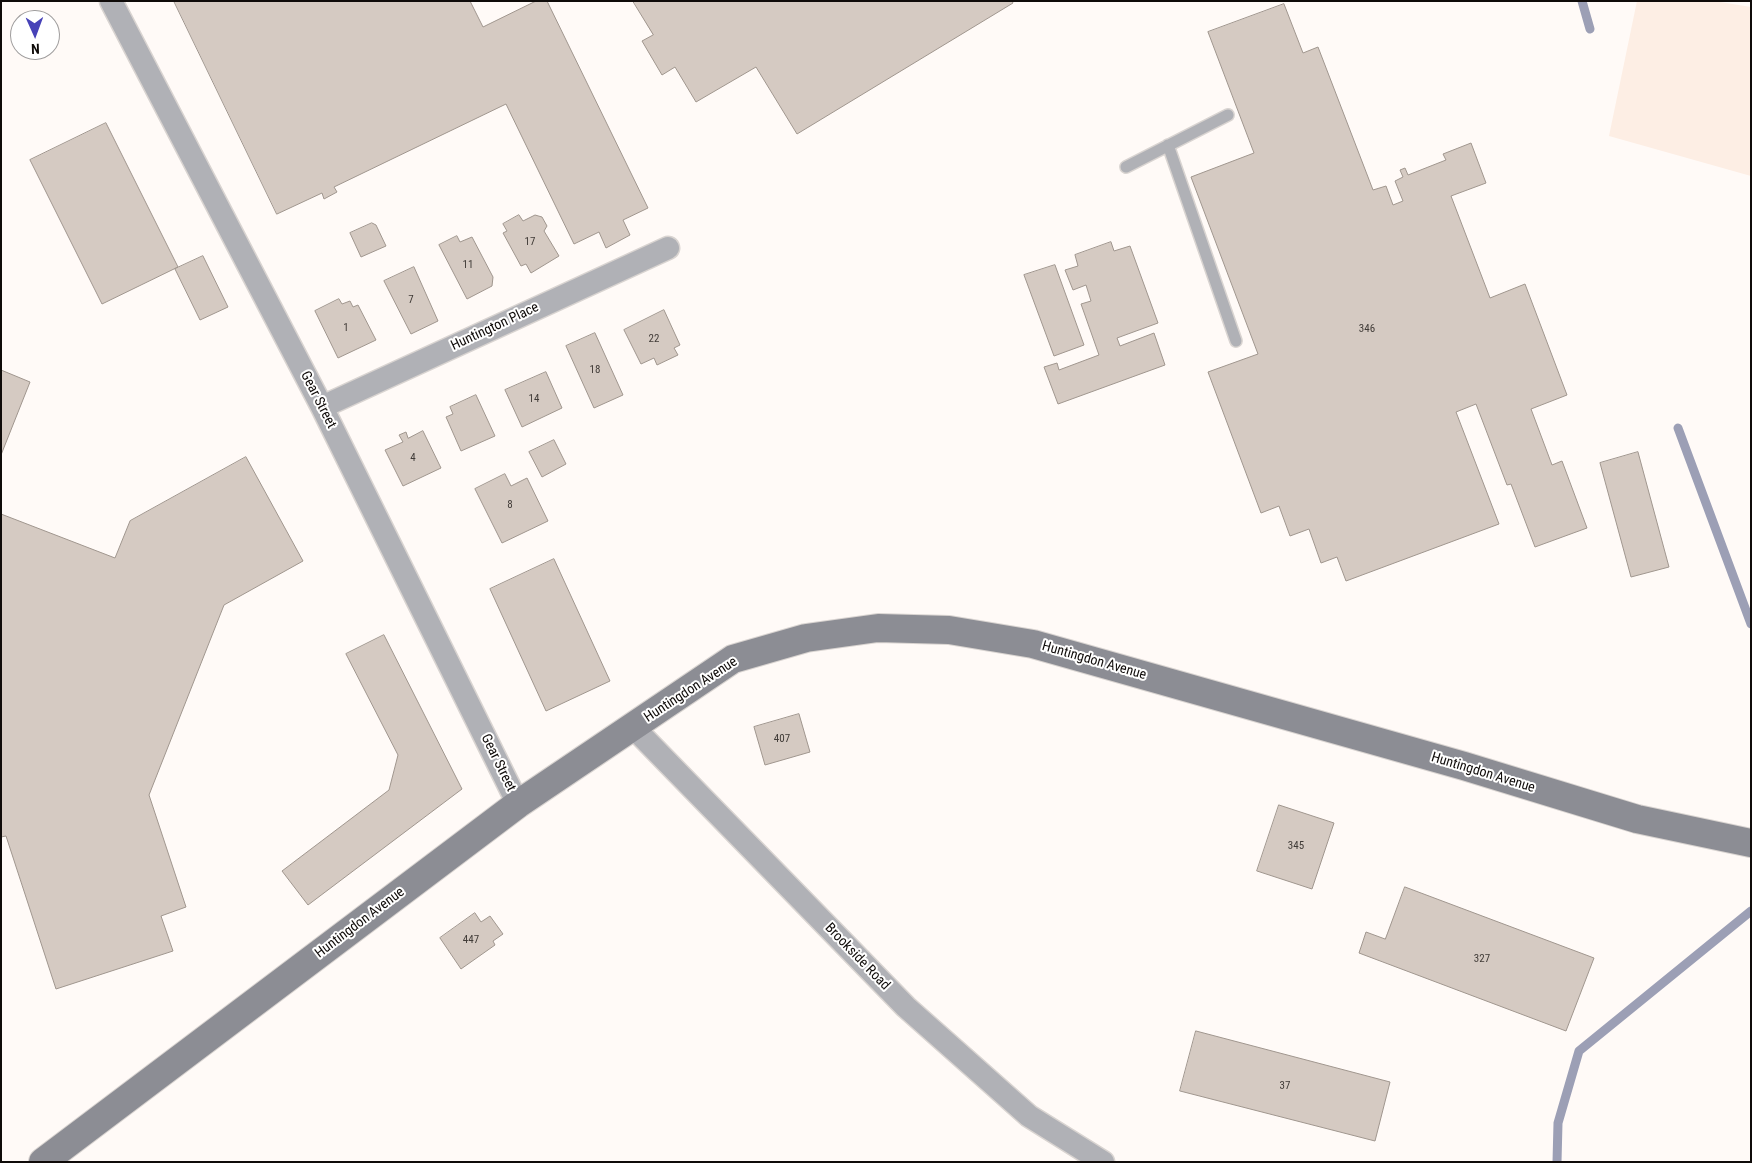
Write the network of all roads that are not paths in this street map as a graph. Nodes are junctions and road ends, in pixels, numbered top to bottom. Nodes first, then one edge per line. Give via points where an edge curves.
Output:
1 (111, 1) edge
2 (1228, 115) dead end
3 (1168, 145) junction
4 (1126, 167) dead end
5 (668, 248) dead end
6 (1236, 341) dead end
7 (322, 407) junction
8 (633, 727) junction
9 (518, 804) junction
10 (1751, 844) edge
11 (43, 1162) edge
12 (1103, 1162) edge

1 - 7 street, Gear Street
2 - 3 lane
3 - 4 lane
3 - 6 lane
5 - 7 street, Huntington Place
7 - 9 street, Gear Street
8 - 9 main road, Huntingdon Avenue
8 - 10 main road, Huntingdon Avenue via 733,660 806,638 878,628 949,630 1033,644 1464,766 1637,819
8 - 12 street, Brookside Road via 906,1007 1029,1116
9 - 11 main road, Huntingdon Avenue

